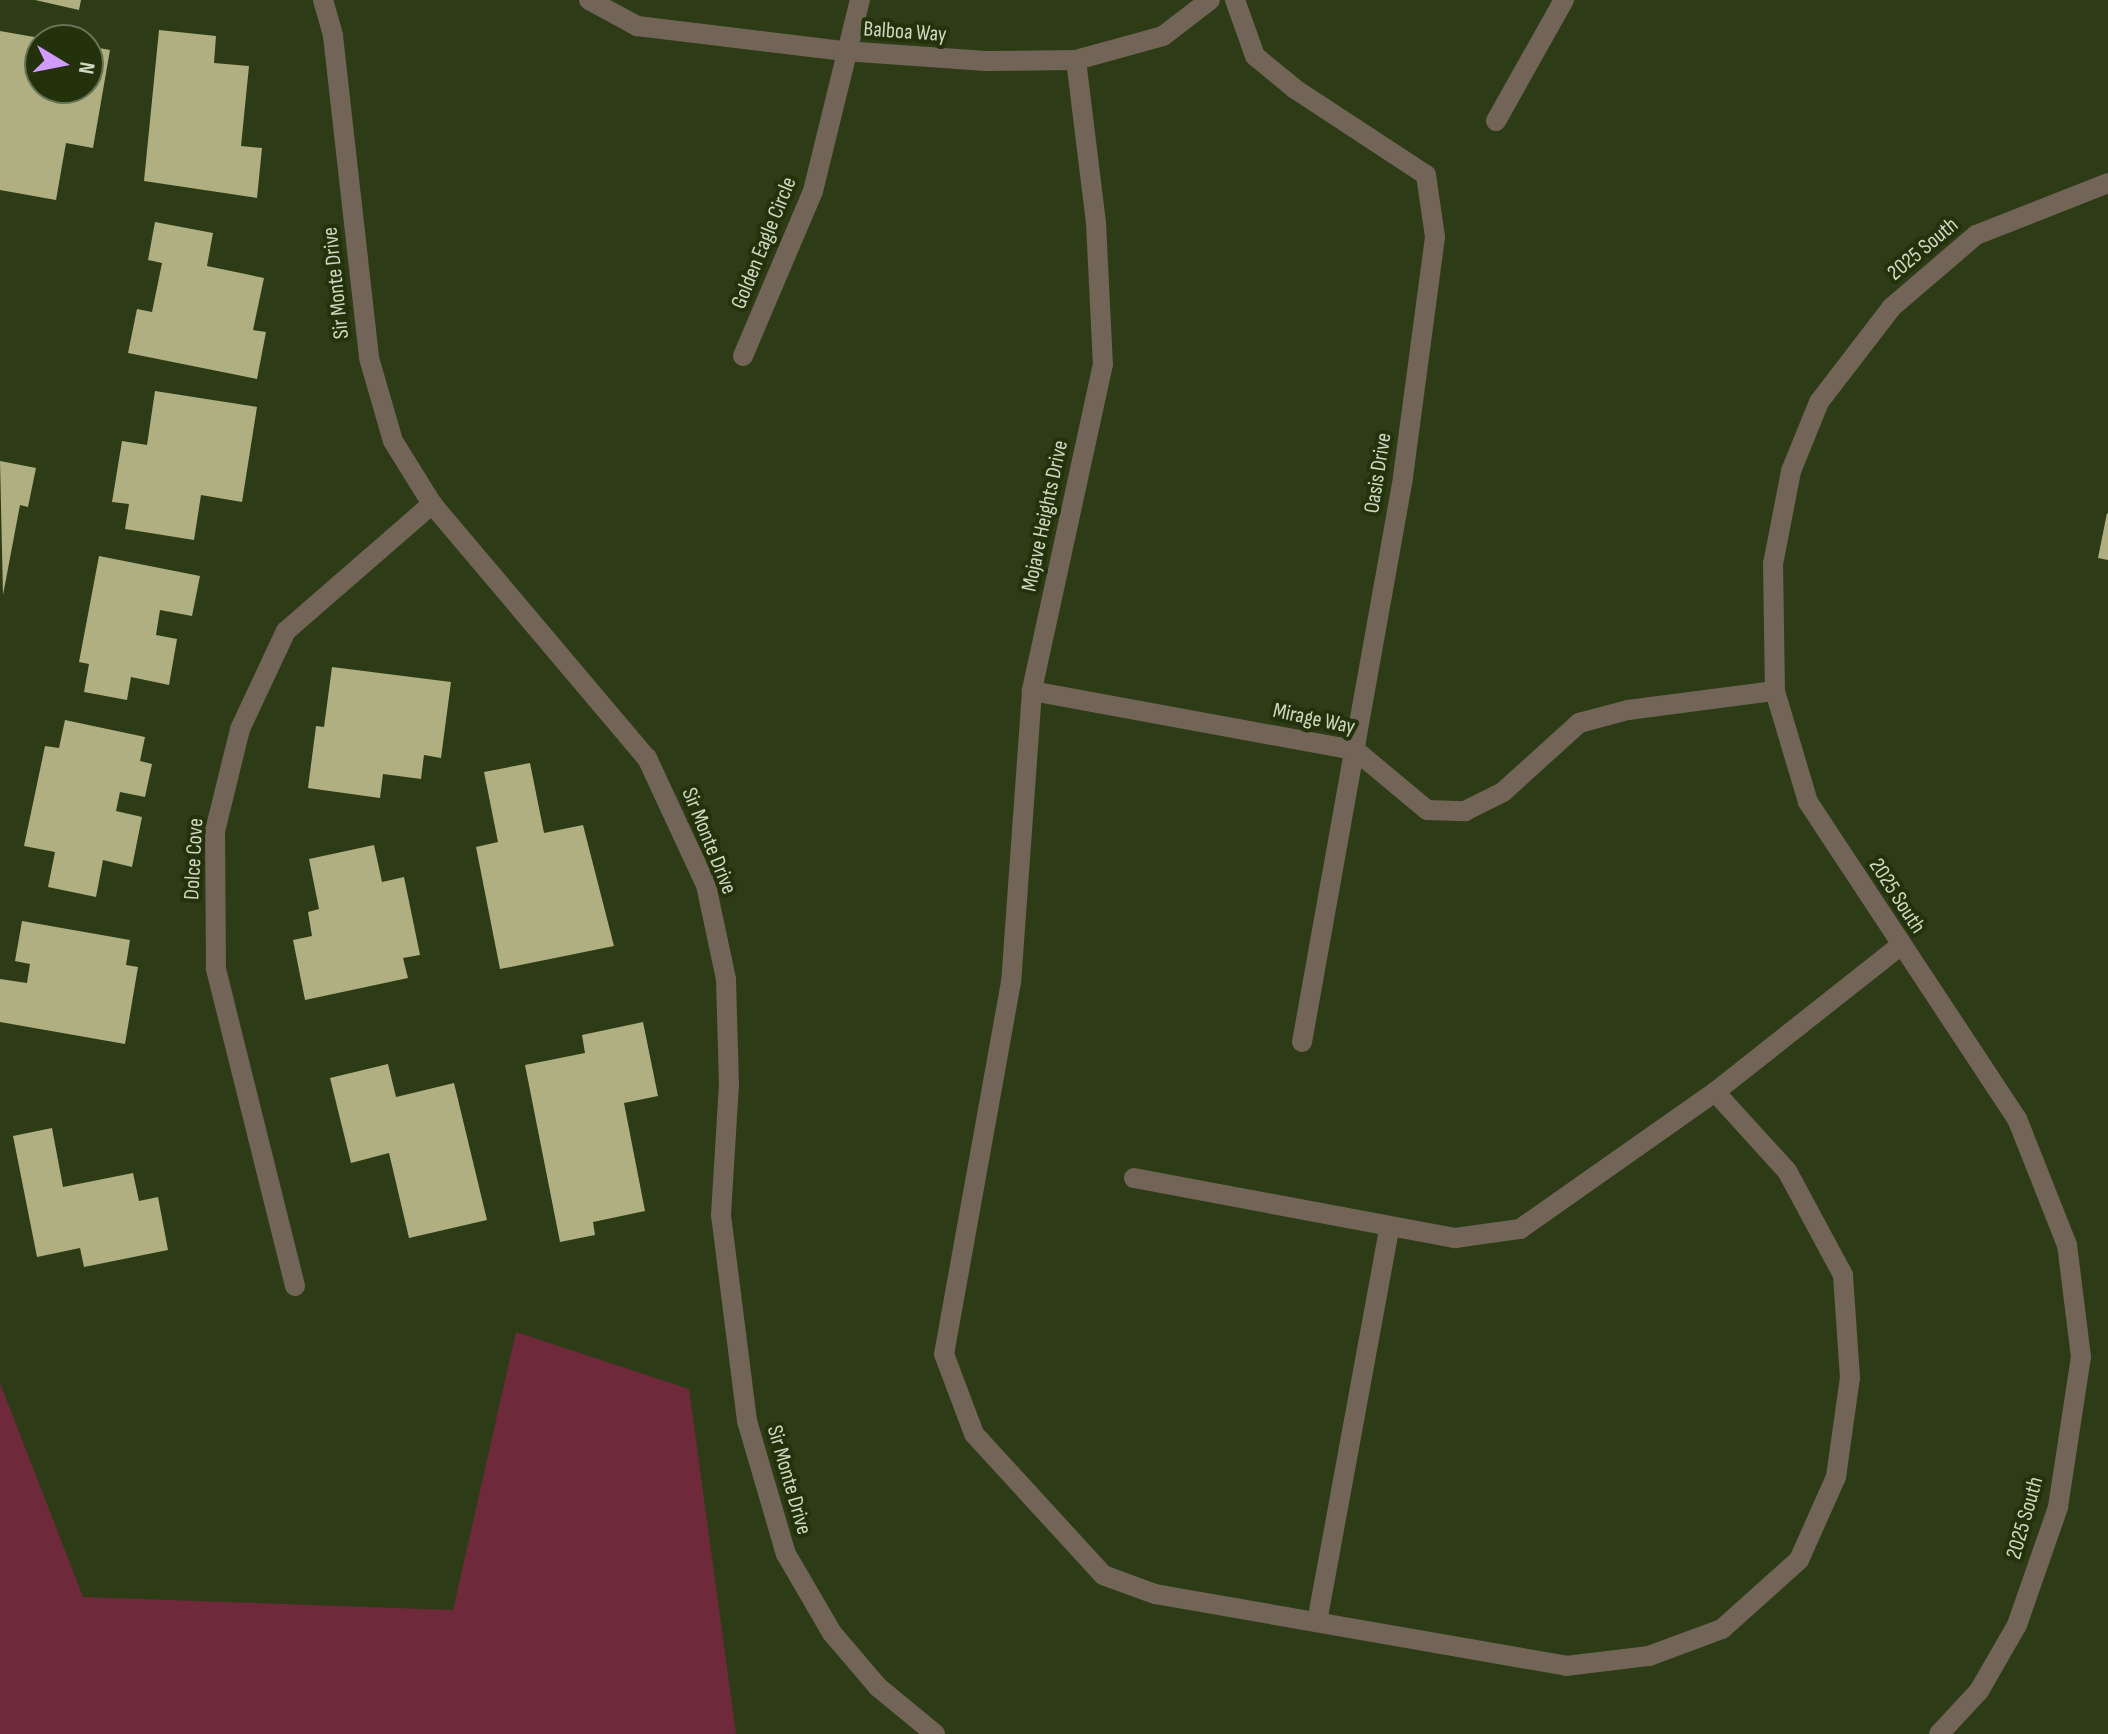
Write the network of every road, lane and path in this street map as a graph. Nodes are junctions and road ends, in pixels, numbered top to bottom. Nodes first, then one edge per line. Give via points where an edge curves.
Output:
1 (323, 0) edge
2 (589, 0) edge
3 (860, 0) edge
4 (1210, 0) edge
5 (1235, 0) edge
6 (1564, 0) edge
7 (844, 51) junction
8 (1076, 60) junction
9 (1496, 121) dead end
10 (2108, 183) edge
11 (743, 356) dead end
12 (432, 504) junction
13 (1032, 691) junction
14 (1775, 691) junction
15 (1355, 750) junction
16 (1901, 945) junction
17 (1302, 1042) dead end
18 (1715, 1092) junction
19 (1134, 1178) dead end
20 (1389, 1228) junction
21 (295, 1286) dead end
22 (1317, 1622) junction
23 (935, 1734) edge
24 (1939, 1734) edge

1 - 12 street, Sir Monte Drive via 333,36 369,358 393,441
2 - 7 street, Balboa Way via 637,26
3 - 7 street, Golden Eagle Circle
4 - 8 street, Balboa Way via 1163,36
5 - 15 street, Oasis Drive via 1255,56 1295,89 1426,175 1435,237 1403,478
6 - 9 street
7 - 8 street, Balboa Way via 986,61
7 - 11 street, Golden Eagle Circle via 813,191
8 - 13 street, Mojave Heights Drive via 1096,223 1103,364
10 - 14 street, 2025 South via 1976,235 1892,307 1819,402 1791,471 1773,564
12 - 21 street, Dolce Cove via 286,631 240,729 215,831 216,968
12 - 23 street, Sir Monte Drive via 647,758 706,885 726,979 729,1084 721,1215 747,1421 786,1554 832,1633 878,1687
13 - 15 street, Mirage Way
13 - 22 street, Mojave Heights Drive via 1011,982 944,1354 974,1434 1103,1575 1155,1594
14 - 15 street, Mirage Way via 1628,710 1579,723 1503,792 1465,811 1427,810
14 - 16 street, 2025 South via 1808,802
15 - 17 street, Oasis Drive
16 - 18 street
16 - 24 street, 2025 South via 2017,1119 2067,1245 2081,1357 2058,1507 2017,1625 1979,1691
18 - 20 street via 1520,1229 1455,1238
18 - 22 street, Mojave Heights Drive via 1787,1171 1843,1275 1850,1378 1838,1463 1799,1560 1722,1629 1649,1656 1566,1666
19 - 20 street
20 - 22 street

